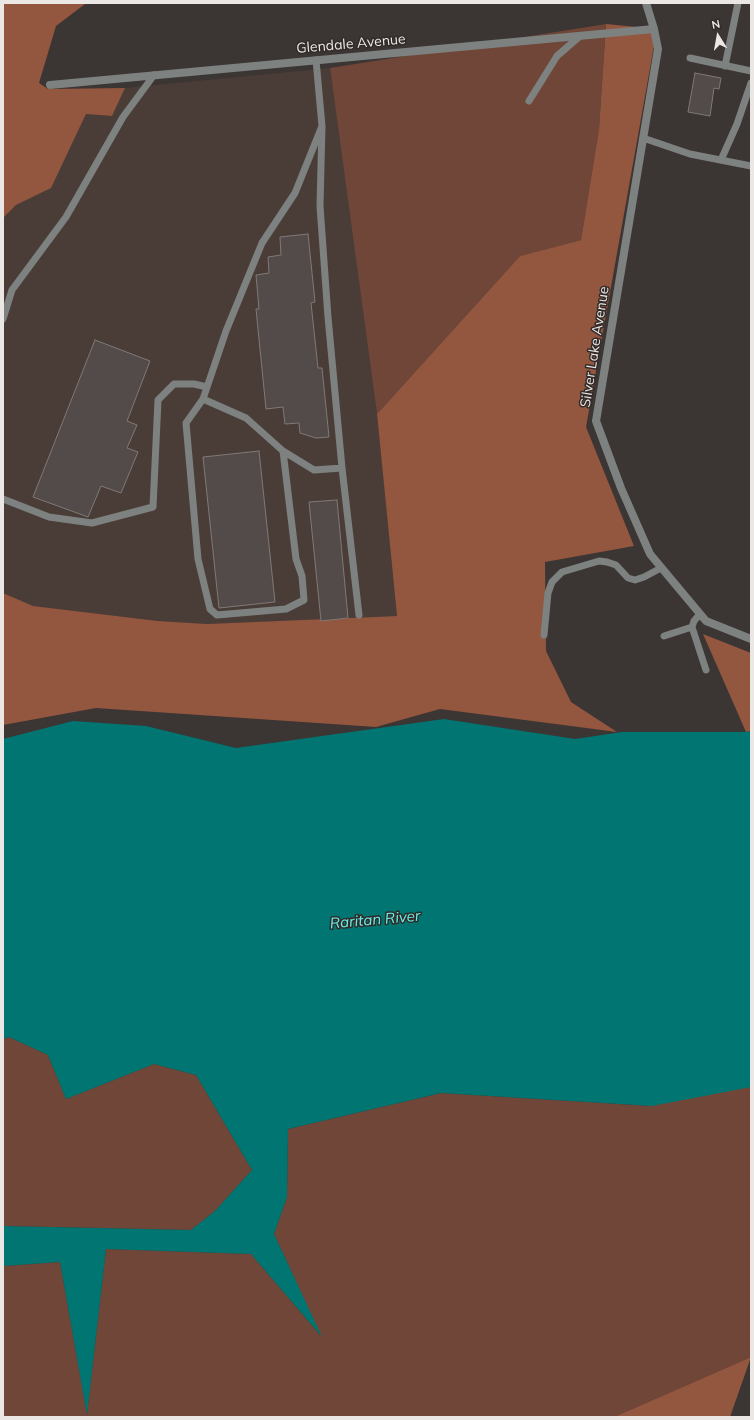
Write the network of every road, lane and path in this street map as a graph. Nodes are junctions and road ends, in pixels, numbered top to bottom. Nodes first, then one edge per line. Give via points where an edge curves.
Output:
1 (646, 3) edge
2 (738, 3) edge
3 (654, 29) junction
4 (580, 36) junction
5 (690, 58) dead end
6 (316, 60) junction
7 (725, 66) junction
8 (751, 71) edge
9 (154, 75) junction
10 (751, 83) edge
11 (50, 85) dead end
12 (529, 101) dead end
13 (322, 126) junction
14 (643, 138) junction
15 (721, 160) junction
16 (751, 166) edge
17 (3, 320) edge
18 (207, 388) junction
19 (203, 399) junction
20 (283, 451) junction
21 (342, 468) junction
22 (3, 499) edge
23 (661, 568) junction
24 (700, 614) junction
25 (359, 615) dead end
26 (692, 627) junction
27 (544, 635) dead end
28 (664, 636) dead end
29 (751, 638) edge
30 (706, 670) dead end

1 - 3 street, Silver Lake Avenue
2 - 7 lane
3 - 4 street, Glendale Avenue
3 - 14 street, Silver Lake Avenue via 658,49
4 - 6 street, Glendale Avenue
4 - 12 lane via 557,56
5 - 7 lane
6 - 9 street, Glendale Avenue
6 - 13 lane
7 - 8 lane
9 - 11 street, Glendale Avenue
9 - 17 lane via 123,118 66,217 12,290
10 - 15 lane
13 - 18 lane via 295,193 262,243 226,331
13 - 21 lane via 320,206
14 - 15 lane via 690,154
14 - 23 street, Silver Lake Avenue via 596,421 621,488 650,554
15 - 16 lane
18 - 19 lane
18 - 22 lane via 194,384 174,384 158,400 153,507 92,523 49,517
19 - 20 lane via 246,418
19 - 20 lane via 186,423 198,559 210,609 218,615 286,609 304,600 302,576 296,559
20 - 21 lane via 314,470
21 - 25 lane
23 - 24 street, Silver Lake Avenue
23 - 27 lane via 635,580 628,578 616,565 599,561 562,572 550,588
24 - 26 lane
24 - 29 street, Silver Lake Avenue via 706,621
26 - 28 lane
26 - 30 lane

